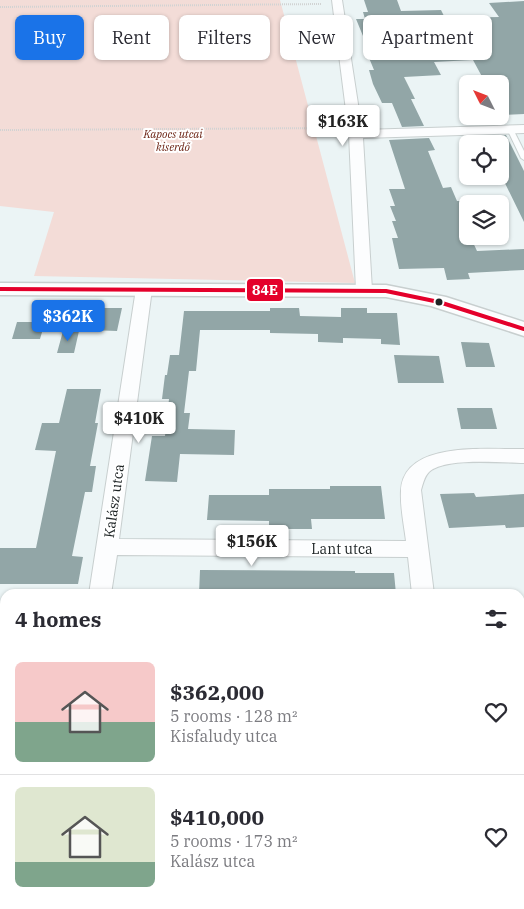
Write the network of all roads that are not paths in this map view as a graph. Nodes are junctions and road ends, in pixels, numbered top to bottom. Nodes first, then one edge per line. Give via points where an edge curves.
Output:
1 (338, 2) edge
2 (510, 129) junction
3 (524, 129) edge
4 (356, 131) junction
5 (524, 158) edge
6 (0, 289) edge
7 (144, 289) junction
8 (364, 290) junction
9 (524, 329) edge
10 (524, 456) edge
11 (107, 547) junction
12 (419, 549) junction
13 (101, 589) edge
14 (423, 589) edge

1 - 4 street
2 - 3 street
2 - 4 street
2 - 5 lane
4 - 8 street
6 - 7 street
7 - 8 street
7 - 11 street, Kalász utca
8 - 9 street via 400,293 446,304
10 - 12 street via 438,459 422,467 411,490
11 - 12 street, Lant utca
11 - 13 street, Kalász utca
12 - 14 street

